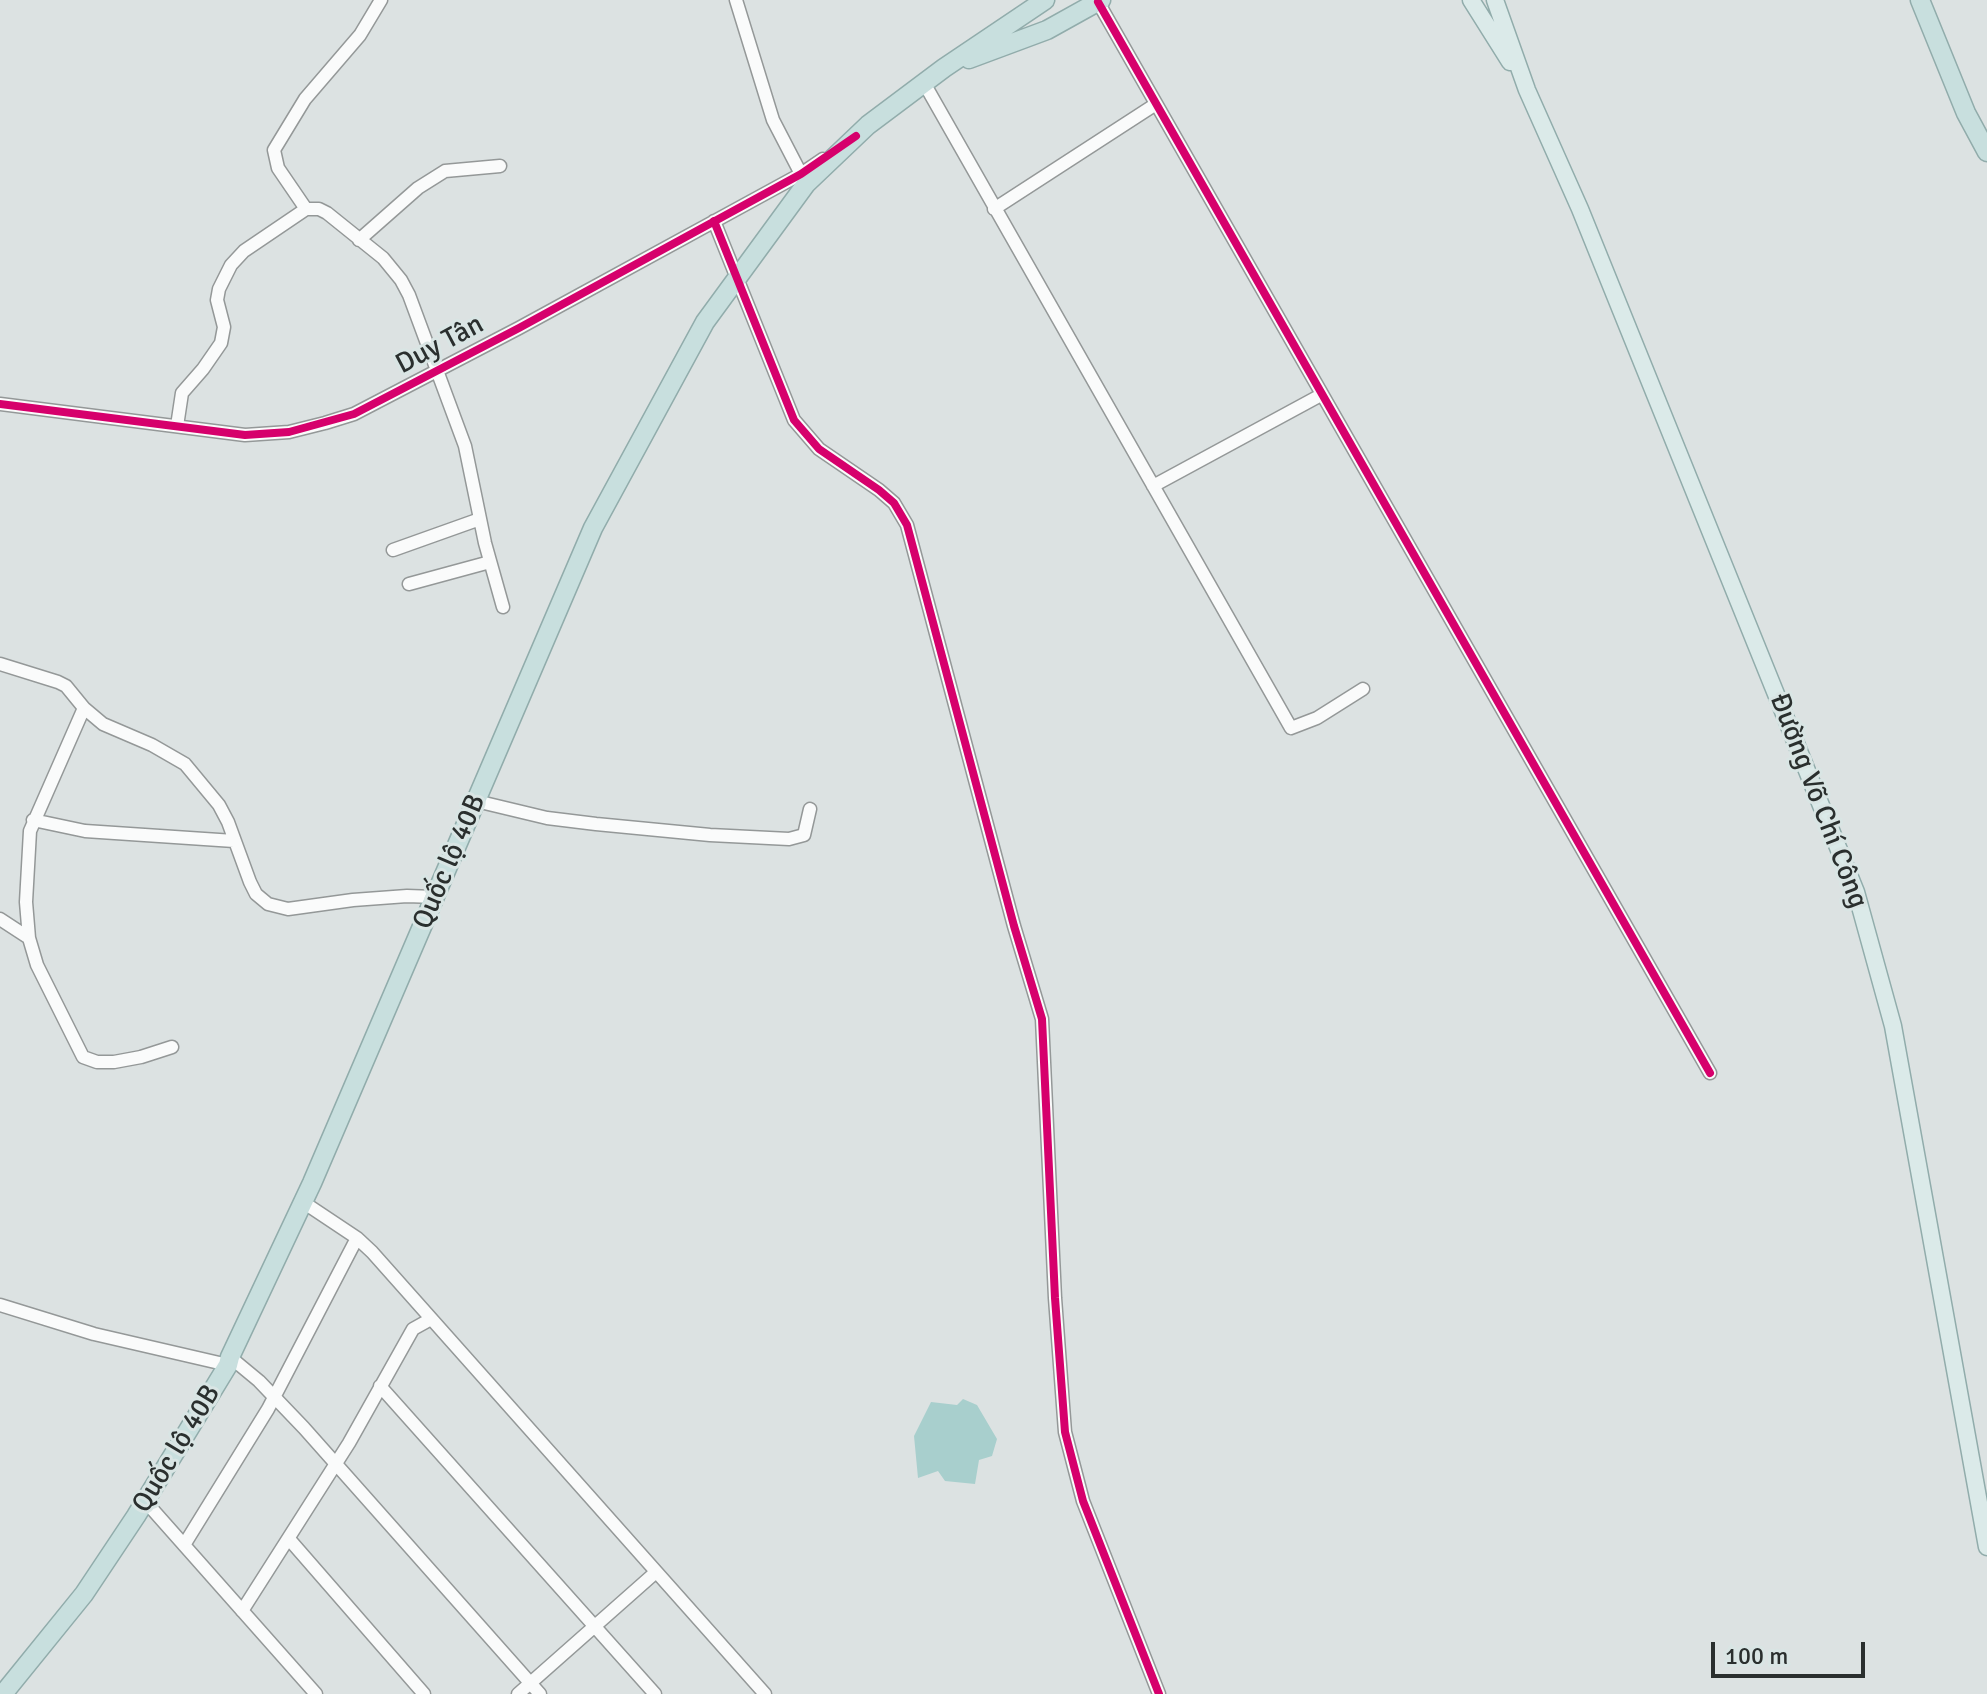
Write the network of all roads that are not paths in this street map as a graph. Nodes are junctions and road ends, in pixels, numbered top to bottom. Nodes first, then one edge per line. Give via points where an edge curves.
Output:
1 (381, 0) edge
2 (736, 0) edge
3 (1045, 0) edge
4 (1471, 0) edge
5 (1495, 0) edge
6 (1920, 0) edge
7 (1099, 1) edge
8 (944, 68) junction
9 (924, 83) junction
10 (1527, 90) junction
11 (1156, 104) junction
12 (856, 136) junction
13 (1987, 152) edge
14 (500, 166) dead end
15 (801, 174) junction
16 (306, 209) junction
17 (994, 209) junction
18 (714, 221) junction
19 (359, 240) junction
20 (736, 276) junction
21 (436, 371) junction
22 (1321, 395) junction
23 (0, 404) edge
24 (177, 426) junction
25 (1153, 486) junction
26 (480, 519) junction
27 (393, 550) dead end
28 (490, 562) junction
29 (409, 584) dead end
30 (503, 607) dead end
31 (0, 664) edge
32 (1363, 689) dead end
33 (84, 708) junction
34 (476, 801) junction
35 (810, 809) dead end
36 (33, 820) junction
37 (234, 841) junction
38 (435, 897) junction
39 (0, 919) edge
40 (29, 938) junction
41 (172, 1047) dead end
42 (1710, 1073) dead end
43 (303, 1202) junction
44 (357, 1238) junction
45 (0, 1305) edge
46 (431, 1319) junction
47 (229, 1361) junction
48 (380, 1386) junction
49 (274, 1397) junction
50 (336, 1463) junction
51 (145, 1501) junction
52 (289, 1539) junction
53 (184, 1545) junction
54 (1987, 1547) edge
55 (656, 1572) junction
56 (242, 1611) junction
57 (595, 1626) junction
58 (530, 1683) junction
59 (3, 1694) edge
60 (316, 1694) edge
61 (424, 1694) edge
62 (518, 1694) edge
63 (540, 1694) edge
64 (655, 1694) edge
65 (765, 1694) edge
66 (1159, 1694) edge

1 - 16 street via 360,35 305,99 274,150 278,168
2 - 15 street via 773,120
3 - 8 highway, Quốc lộ 40B
4 - 10 main road, Đường Võ Chí Công
5 - 10 main road, Đường Võ Chí Công
6 - 13 highway
7 - 8 highway, Quốc lộ 40B via 1047,30
7 - 11 street
8 - 9 highway, Quốc lộ 40B
9 - 12 highway, Quốc lộ 40B
9 - 17 street
10 - 54 main road, Đường Võ Chí Công via 1856,892 1893,1026
11 - 17 street
11 - 22 street
12 - 15 street, Duy Tân
12 - 20 highway, Quốc lộ 40B via 806,184
14 - 19 street via 445,171
15 - 18 street, Duy Tân
16 - 19 street via 327,213
16 - 24 street via 231,265 217,300 224,327 221,343 182,393
17 - 25 street
18 - 20 street
18 - 21 street, Duy Tân
19 - 21 street via 383,258 405,286
20 - 34 highway, Quốc lộ 40B via 705,322 593,528
20 - 66 street via 794,420 819,449 886,496 907,525 1042,1019 1065,1432 1083,1501
21 - 24 street, Duy Tân via 354,414 289,432 245,435
21 - 26 street via 467,454
22 - 25 street
22 - 42 street
23 - 24 street, Duy Tân
25 - 32 street via 1291,728
26 - 27 street
26 - 28 street
28 - 29 street
28 - 30 street
31 - 33 street via 66,686
33 - 36 street
33 - 37 street via 112,730 185,764 219,805
34 - 35 street via 596,824 789,839 804,835
34 - 38 highway, Quốc lộ 40B
36 - 37 street via 85,831
36 - 40 street via 27,862
37 - 38 street via 256,894 277,908
38 - 43 highway, Quốc lộ 40B
39 - 40 street
40 - 41 street via 83,1057 114,1062
43 - 44 street
43 - 47 highway, Quốc lộ 40B
44 - 46 street
44 - 49 street
45 - 47 street via 94,1334
46 - 48 street via 413,1329
46 - 55 street
47 - 49 street
47 - 51 highway, Quốc lộ 40B
48 - 50 street
48 - 57 street
49 - 50 street
49 - 53 street
50 - 52 street
50 - 58 street
51 - 53 street
51 - 59 highway, Quốc lộ 40B via 84,1594
52 - 56 street
52 - 61 street
53 - 56 street
55 - 57 street
55 - 65 street
56 - 60 street
57 - 58 street
57 - 64 street
58 - 62 street
58 - 63 street

